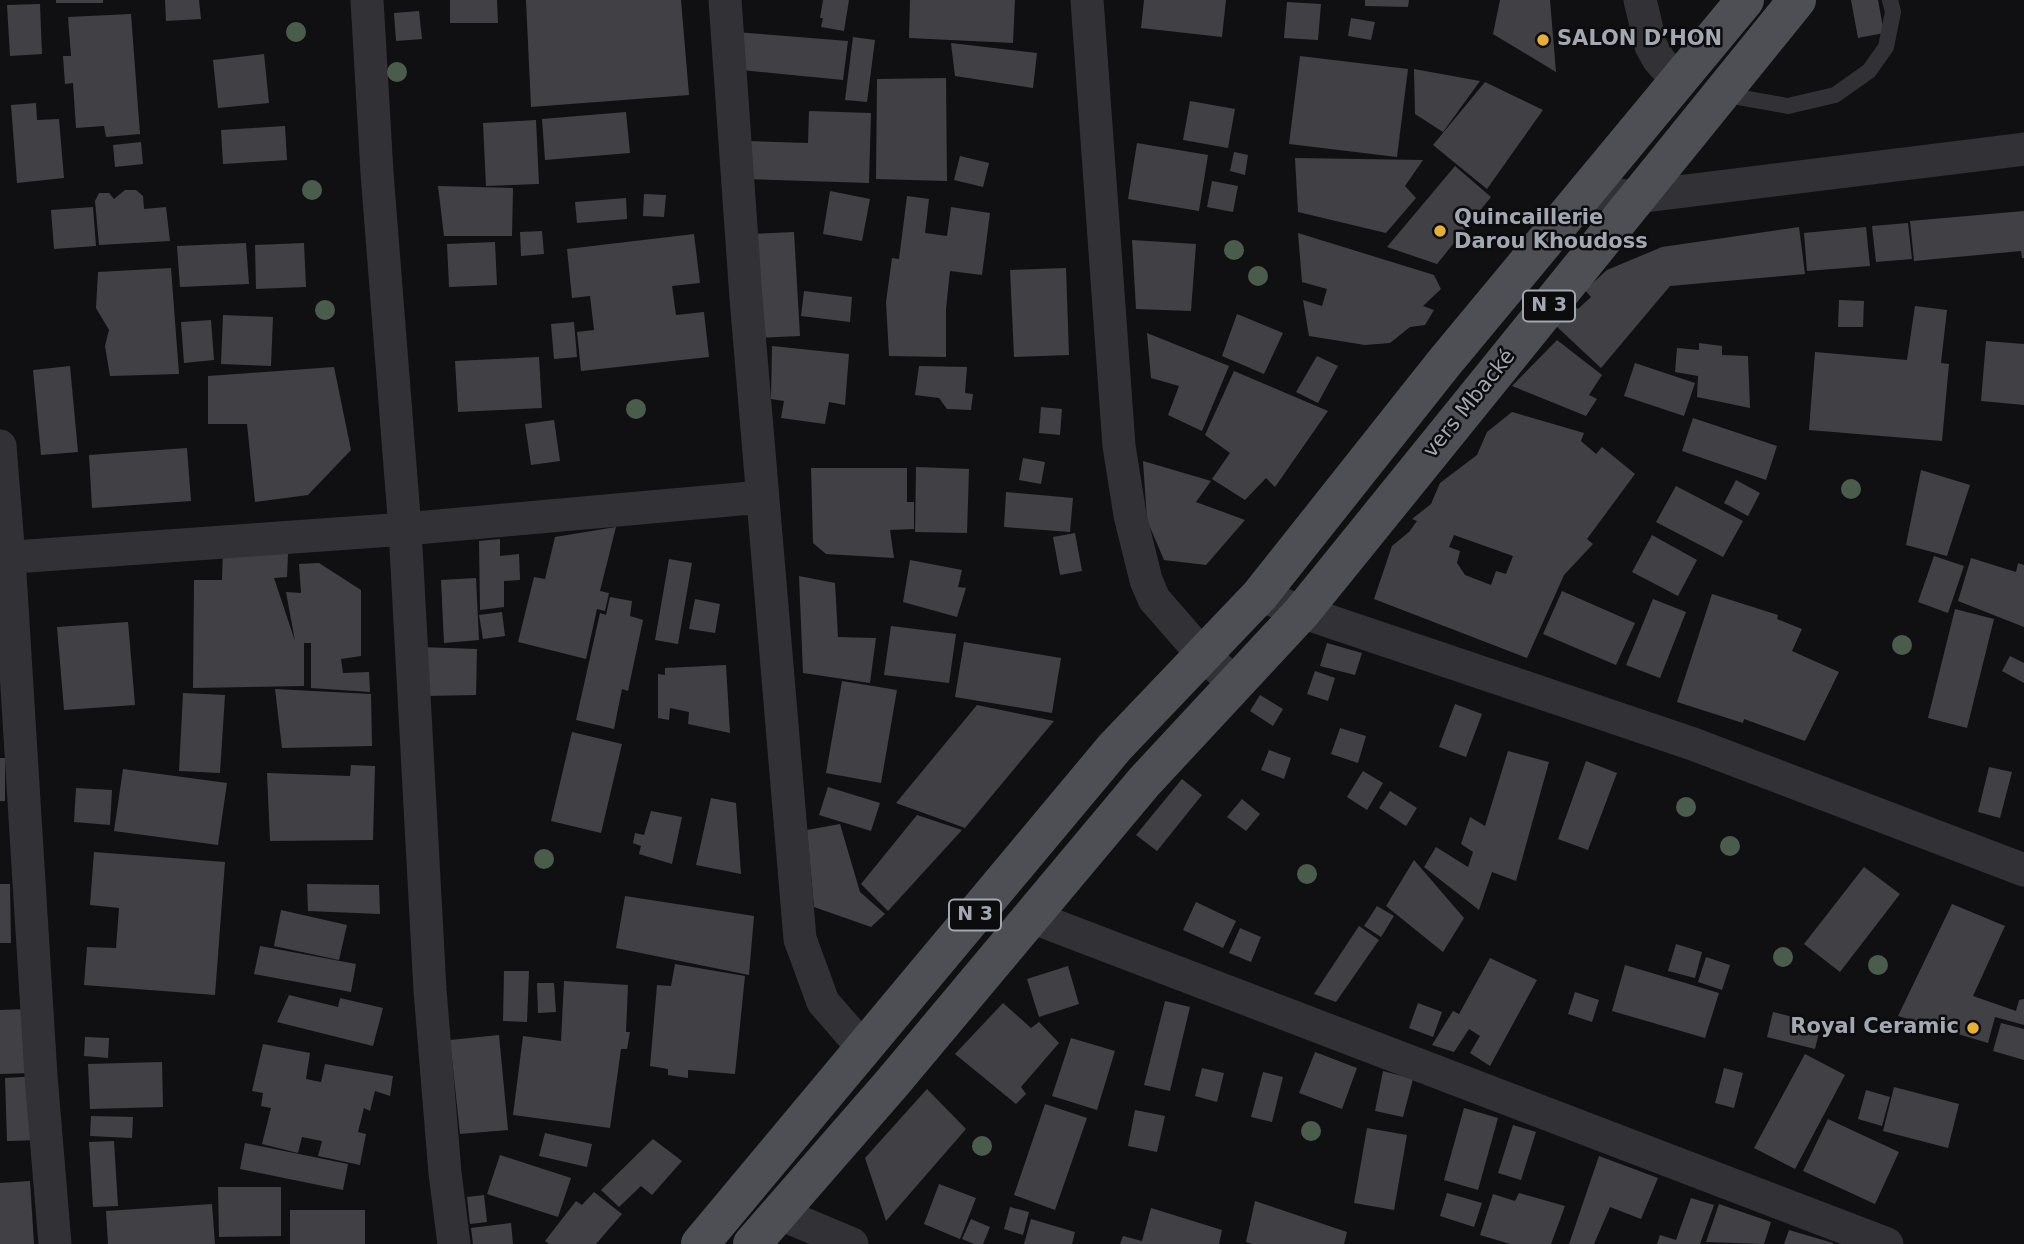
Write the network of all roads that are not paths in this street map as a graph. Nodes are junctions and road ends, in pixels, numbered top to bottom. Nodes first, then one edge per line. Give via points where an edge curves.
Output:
1 (367, 0) edge
2 (725, 0) edge
3 (1087, 0) edge
4 (1640, 0) edge
5 (1745, 0) edge
6 (1797, 0) edge
7 (1890, 0) edge
8 (1678, 81) junction
9 (1720, 94) junction
10 (2024, 149) edge
11 (1586, 192) junction
12 (1637, 197) junction
13 (0, 446) edge
14 (762, 496) junction
15 (405, 529) junction
16 (5, 558) edge
17 (1260, 595) junction
18 (1302, 612) junction
19 (1202, 654) junction
20 (1235, 682) junction
21 (2024, 870) edge
22 (1032, 917) junction
23 (863, 1048) junction
24 (779, 1213) junction
25 (55, 1244) edge
26 (454, 1244) edge
27 (700, 1244) edge
28 (752, 1244) edge
29 (852, 1244) edge
30 (1887, 1244) edge

1 - 15 street
2 - 14 street
3 - 19 street via 1119,446 1128,502 1154,599
4 - 8 street via 1651,46
5 - 8 main road, N 3
6 - 9 main road, vers Mbacké / N 3
7 - 9 lane via 1893,12 1885,47 1870,71 1835,95 1788,106
8 - 11 main road, N 3
9 - 12 main road, vers Mbacké / N 3
10 - 12 street
11 - 12 street
11 - 17 main road, N 3
12 - 18 main road, vers Mbacké / N 3
13 - 16 street
14 - 15 street
14 - 23 street via 800,939 823,1002
15 - 16 street
15 - 26 street via 430,990
16 - 25 street
17 - 18 street
17 - 19 main road, N 3
18 - 20 main road, N 3
18 - 21 street via 1693,744
19 - 20 street
19 - 23 main road, N 3 via 1115,747
20 - 22 main road, N 3
22 - 24 main road, N 3
22 - 30 street
23 - 27 main road, N 3
24 - 28 main road, N 3
24 - 29 street

